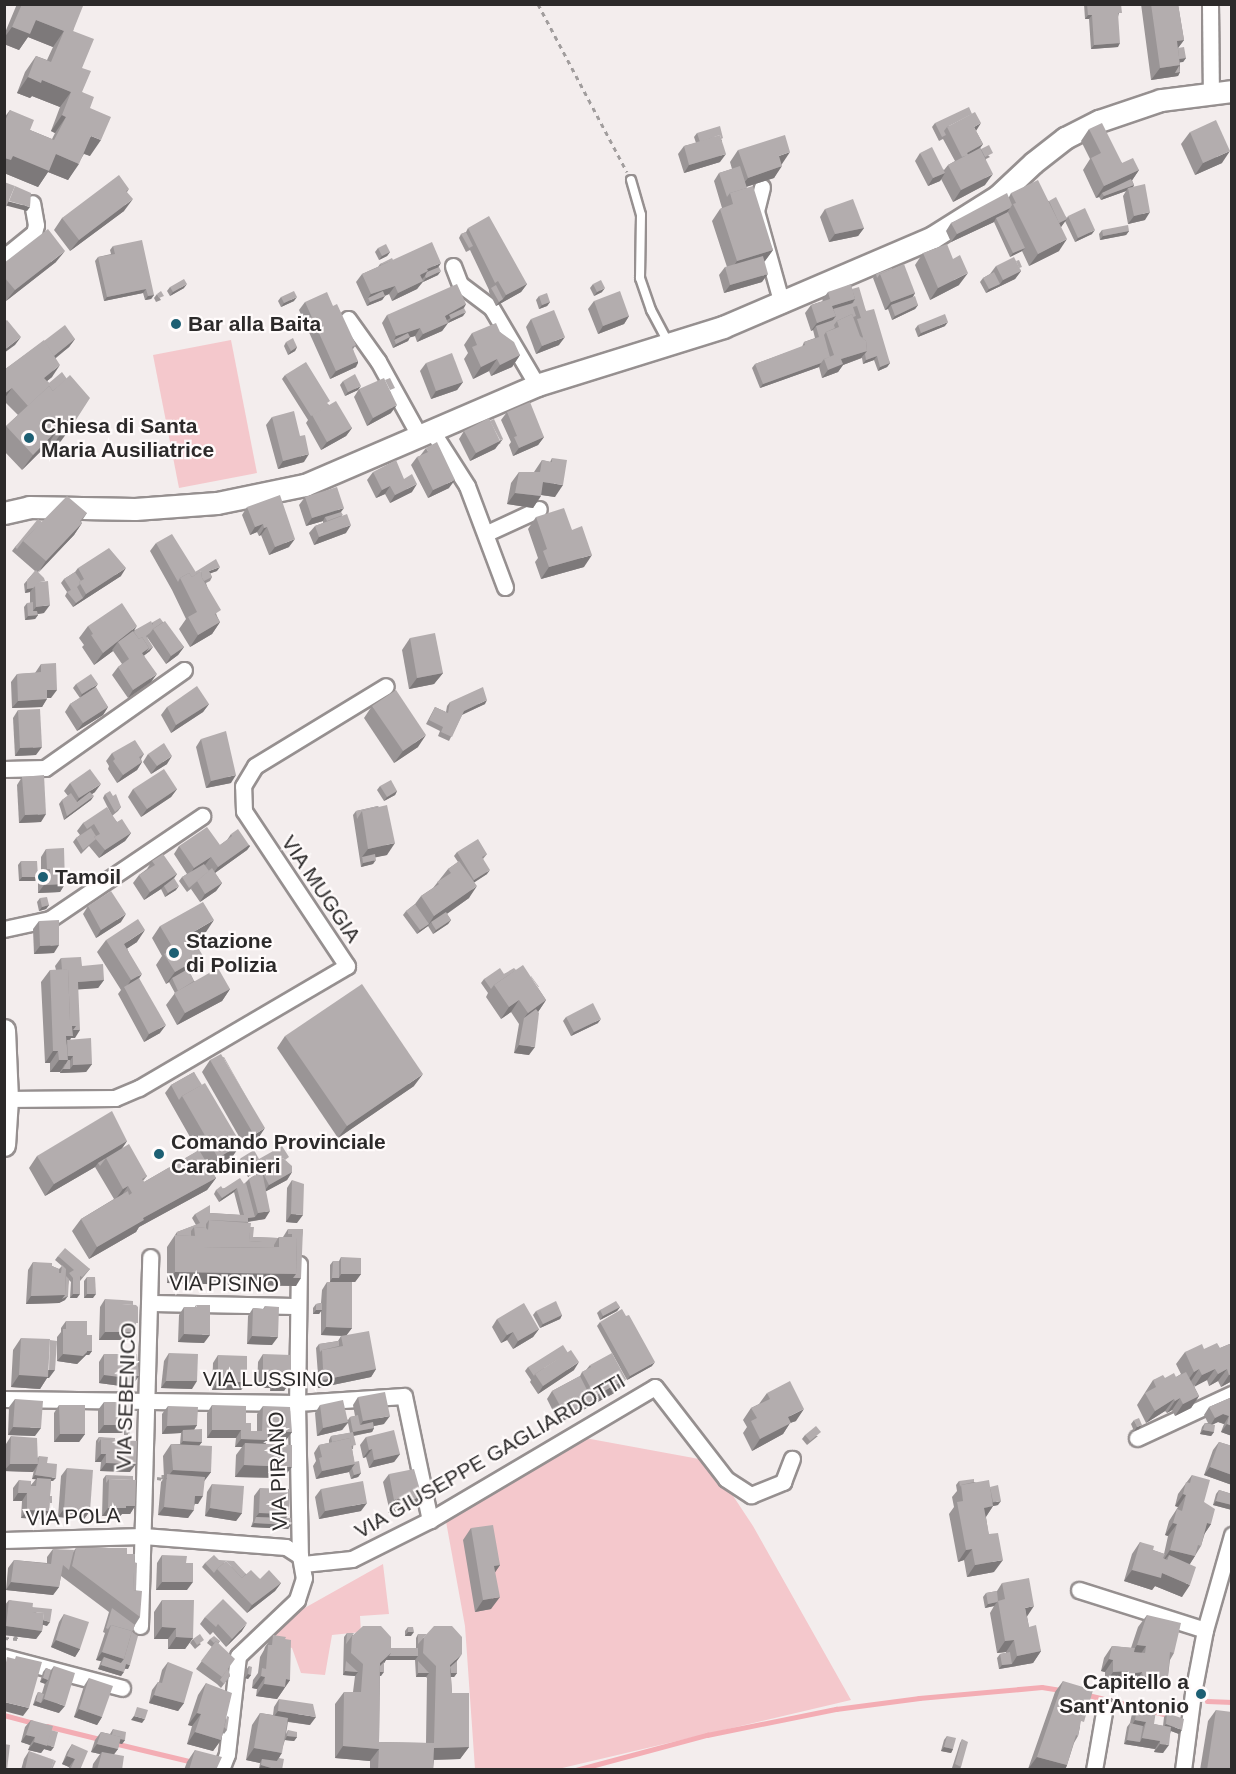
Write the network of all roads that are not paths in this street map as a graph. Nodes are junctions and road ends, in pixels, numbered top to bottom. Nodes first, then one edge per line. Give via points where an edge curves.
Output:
1 (1210, 4) edge
2 (1221, 92) edge
3 (631, 180) road end
4 (762, 187) dead end
5 (32, 203) edge
6 (4, 257) edge
7 (453, 267) dead end
8 (782, 304) junction
9 (348, 319) dead end
10 (668, 343) junction
11 (537, 385) junction
12 (426, 434) junction
13 (4, 497) edge
14 (29, 507) junction
15 (539, 509) edge
16 (4, 513) edge
17 (487, 532) junction
18 (505, 587) dead end
19 (184, 670) dead end
20 (386, 686) dead end
21 (4, 769) edge
22 (202, 816) dead end
23 (4, 929) edge
24 (4, 1030) edge
25 (6, 1099) edge
26 (4, 1145) edge
27 (299, 1251) edge
28 (150, 1257) dead end
29 (149, 1303) junction
30 (298, 1306) junction
31 (1232, 1394) edge
32 (4, 1399) edge
33 (146, 1400) junction
34 (297, 1403) junction
35 (1137, 1438) dead end
36 (792, 1459) dead end
37 (430, 1520) junction
38 (1232, 1535) edge
39 (143, 1536) junction
40 (4, 1540) edge
41 (302, 1560) junction
42 (1079, 1590) dead end
43 (140, 1626) edge
44 (1205, 1630) junction
45 (4, 1657) edge
46 (122, 1688) dead end
47 (1105, 1706) dead end
48 (220, 1770) edge
49 (1094, 1770) edge
50 (1183, 1770) edge

1 - 2 street
2 - 8 street via 1161,100 1099,121 1065,138 999,196 933,237
3 - 10 lane via 641,215 640,278
4 - 8 street via 756,211
5 - 6 street via 34,233
7 - 11 street via 460,284 490,307
8 - 10 street
9 - 12 street
10 - 11 street
11 - 12 street
12 - 14 street via 305,485 217,503 135,509
12 - 17 street via 467,486
13 - 14 street
14 - 16 street
15 - 17 street
17 - 18 street
19 - 21 street via 45,768
20 - 25 street, VIA MUGGIA via 255,766 243,786 244,811 347,966 139,1088 115,1098
22 - 23 street via 50,919
24 - 25 street
25 - 26 street
27 - 30 street, VIA PIRANO
28 - 29 street, VIA SEBENICO
29 - 30 street, VIA PISINO
29 - 33 street, VIA SEBENICO
30 - 34 street, VIA PIRANO
31 - 35 street
32 - 33 street, VIA LUSSINO
33 - 34 street, VIA LUSSINO
33 - 39 street, VIA SEBENICO
34 - 37 street, VIA LUSSINO via 404,1396
34 - 41 street, VIA PIRANO
36 - 37 street, VIA GIUSEPPE GAGLIARDOTTI via 783,1482 751,1495 726,1479 655,1387
37 - 41 street, VIA GIUSEPPE GAGLIARDOTTI via 352,1559
38 - 44 street
39 - 40 street, VIA POLA
39 - 41 street, VIA POLA via 286,1546
39 - 43 street, VIA POLA
41 - 48 street via 303,1587 297,1599 238,1656 227,1754
42 - 44 street
44 - 50 street
45 - 46 street
47 - 49 street

